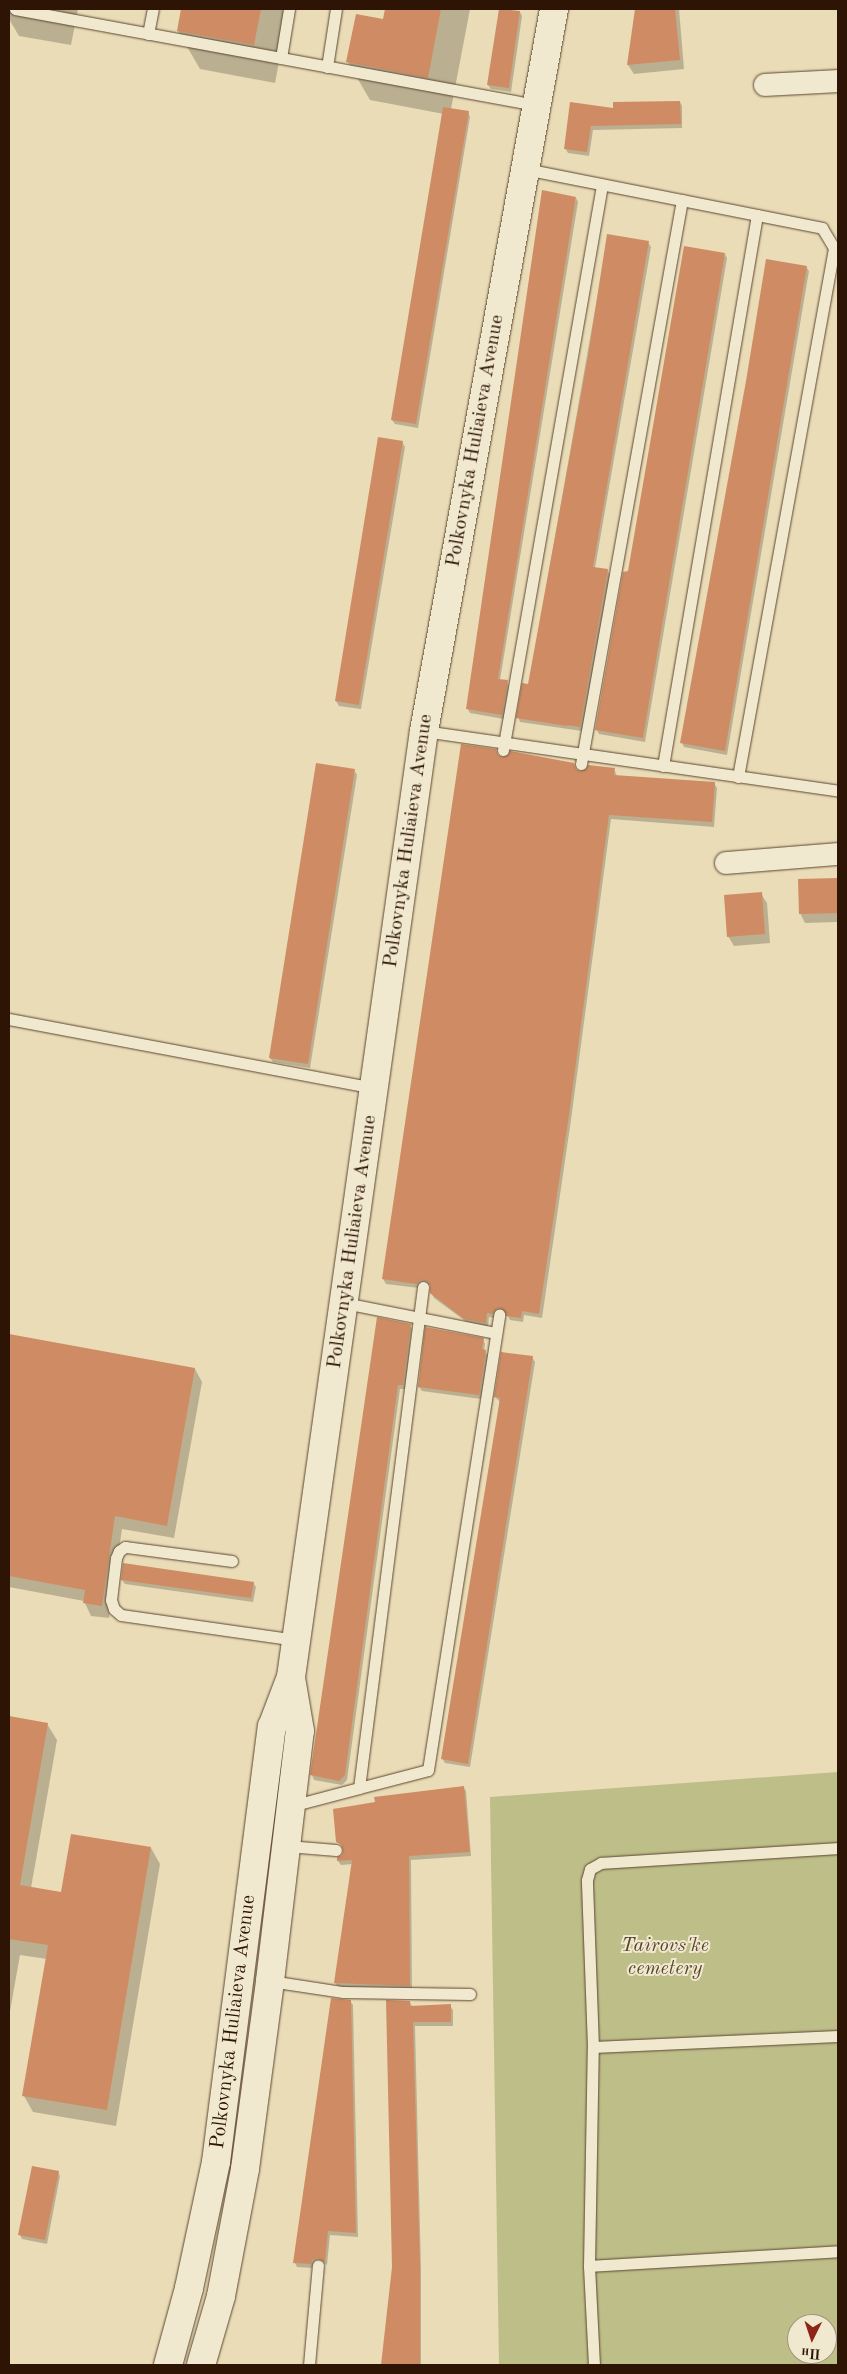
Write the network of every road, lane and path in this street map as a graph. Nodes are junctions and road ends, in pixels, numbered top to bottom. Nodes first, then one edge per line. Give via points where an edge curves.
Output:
1 (15, 9) edge
2 (153, 9) edge
3 (289, 9) edge
4 (336, 9) edge
5 (554, 9) edge
6 (60, 13) edge
7 (148, 34) junction
8 (281, 58) junction
9 (327, 67) junction
10 (838, 81) edge
11 (765, 86) dead end
12 (536, 106) junction
13 (525, 169) junction
14 (602, 185) junction
15 (682, 200) junction
16 (756, 215) junction
17 (836, 248) edge
18 (424, 730) junction
19 (503, 746) junction
20 (582, 759) junction
21 (663, 766) junction
22 (738, 777) junction
23 (838, 791) edge
24 (838, 854) edge
25 (726, 863) dead end
26 (9, 1019) edge
27 (374, 1088) junction
28 (422, 1288) dead end
29 (344, 1303) junction
30 (499, 1314) dead end
31 (418, 1318) junction
32 (496, 1333) junction
33 (232, 1561) dead end
34 (296, 1640) junction
35 (291, 1677) junction
36 (359, 1788) junction
37 (291, 1806) junction
38 (286, 1846) junction
39 (838, 1848) edge
40 (336, 1850) dead end
41 (270, 1981) junction
42 (470, 1994) dead end
43 (838, 2036) edge
44 (593, 2047) junction
45 (838, 2251) edge
46 (318, 2265) dead end
47 (589, 2266) junction
48 (168, 2365) edge
49 (201, 2365) edge
50 (310, 2365) edge
51 (594, 2365) edge

1 - 6 lane
2 - 7 lane
3 - 8 lane
4 - 9 lane
5 - 12 main road, Polkovnyka Huliaieva Avenue
6 - 7 lane
7 - 8 lane
8 - 9 lane
9 - 12 lane
10 - 11 street
12 - 13 main road, Polkovnyka Huliaieva Avenue
13 - 14 lane
13 - 18 main road, Polkovnyka Huliaieva Avenue
14 - 15 lane
14 - 19 lane
15 - 16 lane
15 - 20 lane
16 - 17 lane via 822,228
16 - 21 lane
17 - 22 lane
18 - 19 lane
18 - 27 main road, Polkovnyka Huliaieva Avenue
19 - 20 lane
20 - 21 lane
21 - 22 lane
22 - 23 lane
24 - 25 street
26 - 27 lane
27 - 29 main road, Polkovnyka Huliaieva Avenue
28 - 31 lane
29 - 31 lane
29 - 34 main road, Polkovnyka Huliaieva Avenue
30 - 32 lane
31 - 32 lane
31 - 36 lane
32 - 36 lane via 428,1770
33 - 34 lane via 126,1546 116,1558 111,1600 114,1609 121,1615
34 - 35 main road, Polkovnyka Huliaieva Avenue
35 - 37 main road, Polkovnyka Huliaieva Avenue via 300,1731
35 - 48 main road, Polkovnyka Huliaieva Avenue via 272,1727 216,2162 189,2288
36 - 37 lane
37 - 38 main road, Polkovnyka Huliaieva Avenue
38 - 40 lane
38 - 41 main road, Polkovnyka Huliaieva Avenue
39 - 44 lane via 601,1863 590,1869 587,1880
41 - 42 lane via 343,1996
41 - 49 main road, Polkovnyka Huliaieva Avenue via 245,2169 221,2296
43 - 44 lane
44 - 47 lane
45 - 47 lane
46 - 50 lane
47 - 51 lane

